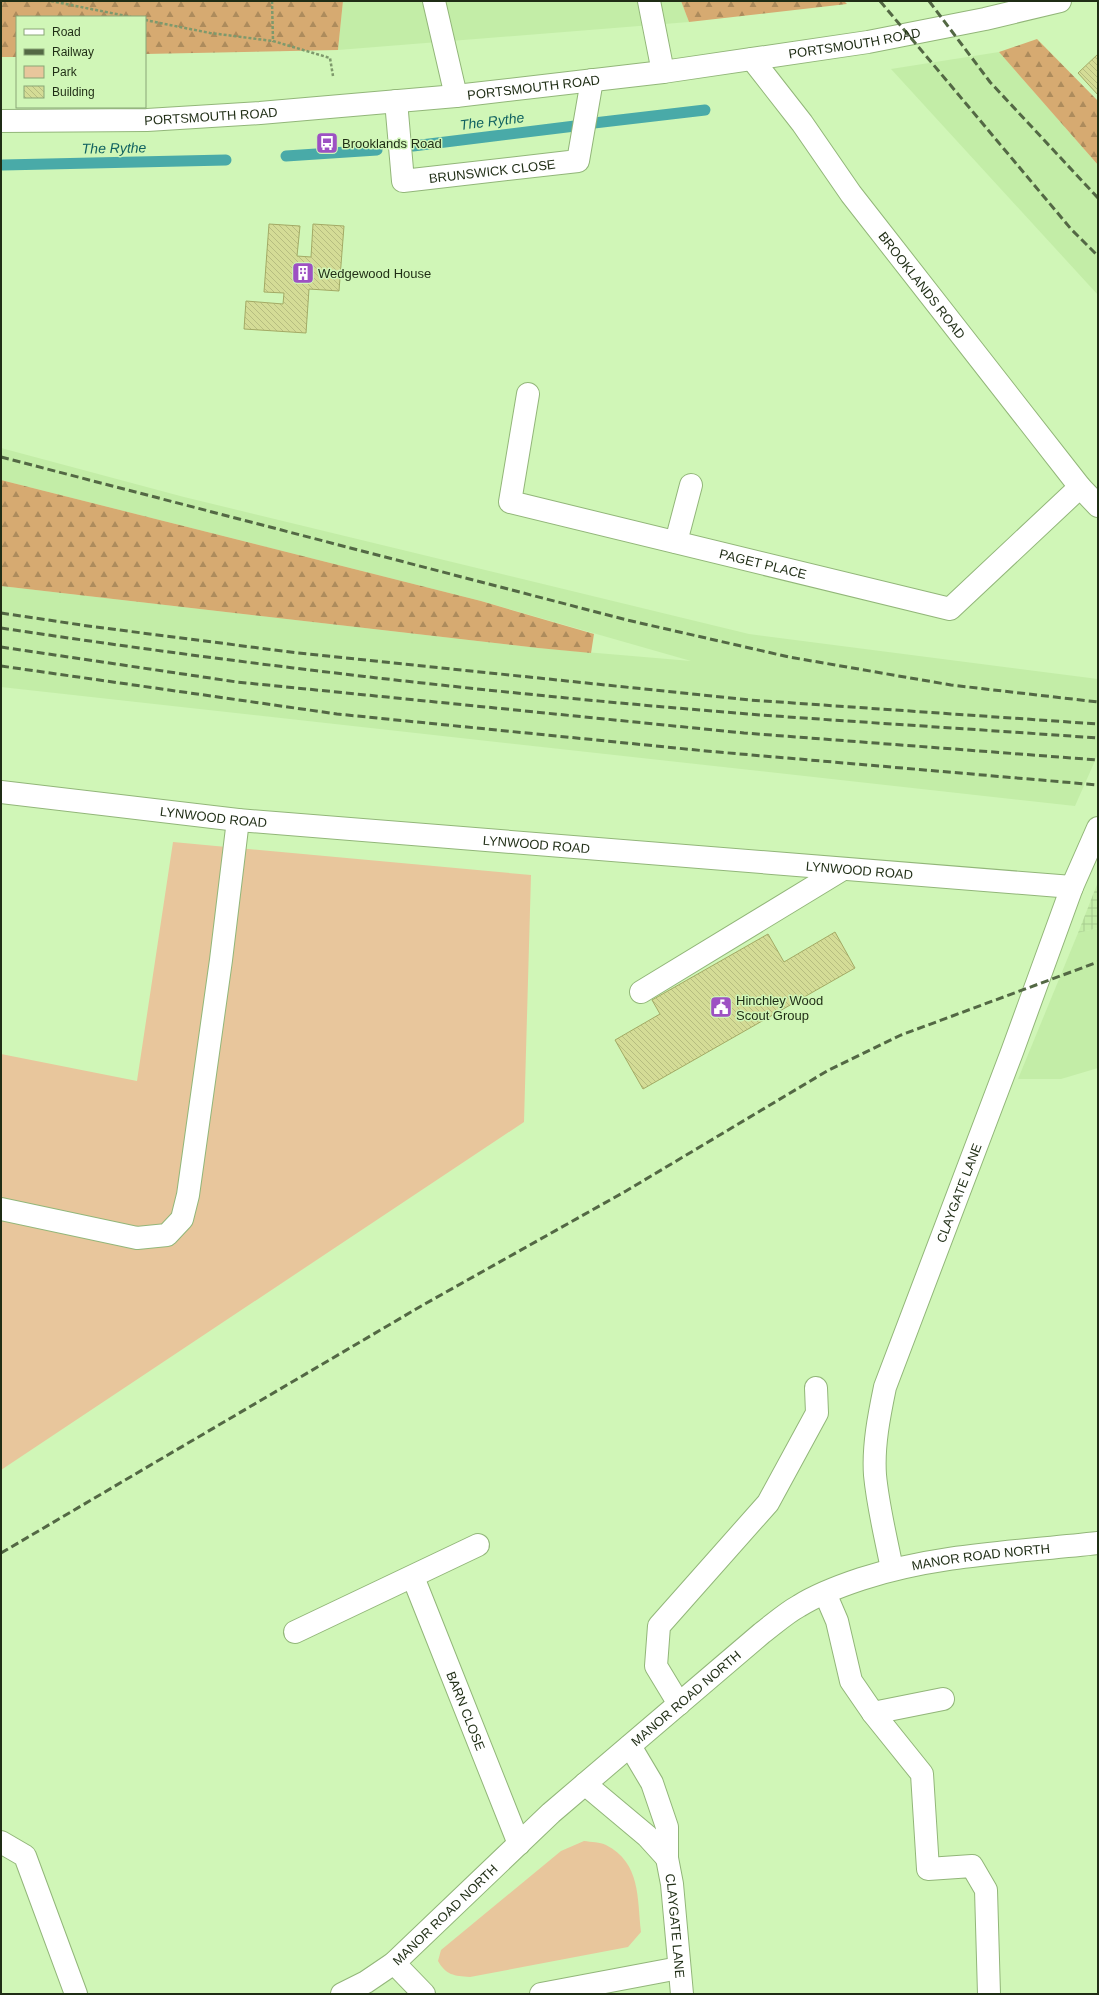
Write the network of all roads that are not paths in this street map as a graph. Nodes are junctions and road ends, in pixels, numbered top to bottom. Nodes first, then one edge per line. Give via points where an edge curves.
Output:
1 (434, 1) edge
2 (649, 1) edge
3 (1060, 1) edge
4 (752, 59) junction
5 (663, 72) junction
6 (592, 80) junction
7 (456, 96) junction
8 (396, 101) junction
9 (1, 121) edge
10 (528, 394) dead end
11 (691, 484) dead end
12 (1080, 487) junction
13 (1098, 506) edge
14 (676, 542) junction
15 (1, 792) edge
16 (238, 820) junction
17 (1098, 828) edge
18 (842, 869) junction
19 (1072, 887) junction
20 (641, 992) dead end
21 (1, 1209) edge
22 (816, 1388) dead end
23 (1098, 1543) edge
24 (478, 1544) dead end
25 (892, 1569) junction
26 (413, 1577) junction
27 (825, 1593) junction
28 (295, 1632) dead end
29 (943, 1700) dead end
30 (679, 1704) junction
31 (873, 1713) junction
32 (630, 1746) junction
33 (585, 1784) junction
34 (1, 1842) edge
35 (519, 1844) junction
36 (667, 1858) junction
37 (394, 1963) junction
38 (680, 1968) junction
39 (76, 1994) edge
40 (342, 1994) edge
41 (424, 1994) edge
42 (541, 1994) edge
43 (682, 1994) edge
44 (990, 1994) edge

1 - 7 street
2 - 5 street
3 - 4 street, PORTSMOUTH ROAD via 868,42
4 - 5 street, PORTSMOUTH ROAD
4 - 12 street, BROOKLANDS ROAD via 802,123 856,200
5 - 6 street, PORTSMOUTH ROAD
6 - 7 street, PORTSMOUTH ROAD
6 - 8 street, BRUNSWICK CLOSE via 578,161 403,181
7 - 8 street, PORTSMOUTH ROAD
8 - 9 street, PORTSMOUTH ROAD via 146,120
10 - 14 street, PAGET PLACE via 510,502
11 - 14 street
12 - 13 street, BROOKLANDS ROAD
12 - 14 street, PAGET PLACE via 950,609
15 - 16 street, LYNWOOD ROAD
16 - 18 street, LYNWOOD ROAD
16 - 21 street via 220,968 188,1195 182,1219 167,1235 136,1238
17 - 19 street, CLAYGATE LANE
18 - 19 street, LYNWOOD ROAD
18 - 20 street
19 - 25 street, CLAYGATE LANE via 885,1387 877,1423 875,1474
22 - 30 street via 817,1413 768,1503 659,1626 656,1666
23 - 25 street, MANOR ROAD NORTH via 1001,1551
24 - 26 street
25 - 27 street, MANOR ROAD NORTH
26 - 28 street
26 - 35 street, BARN CLOSE
27 - 30 street, MANOR ROAD NORTH via 799,1606 762,1633
27 - 31 street via 837,1621 851,1682
29 - 31 street
30 - 32 street, MANOR ROAD NORTH
31 - 44 street via 922,1774 928,1869 972,1866 986,1890
32 - 33 street, MANOR ROAD NORTH
32 - 36 street, CLAYGATE LANE via 652,1783 667,1827
33 - 35 street, MANOR ROAD NORTH
33 - 36 street, CLAYGATE LANE via 647,1836
34 - 39 street via 25,1856
35 - 37 street, MANOR ROAD NORTH
36 - 38 street, CLAYGATE LANE
37 - 40 street, MANOR ROAD NORTH
37 - 41 street
38 - 42 street
38 - 43 street, CLAYGATE LANE

